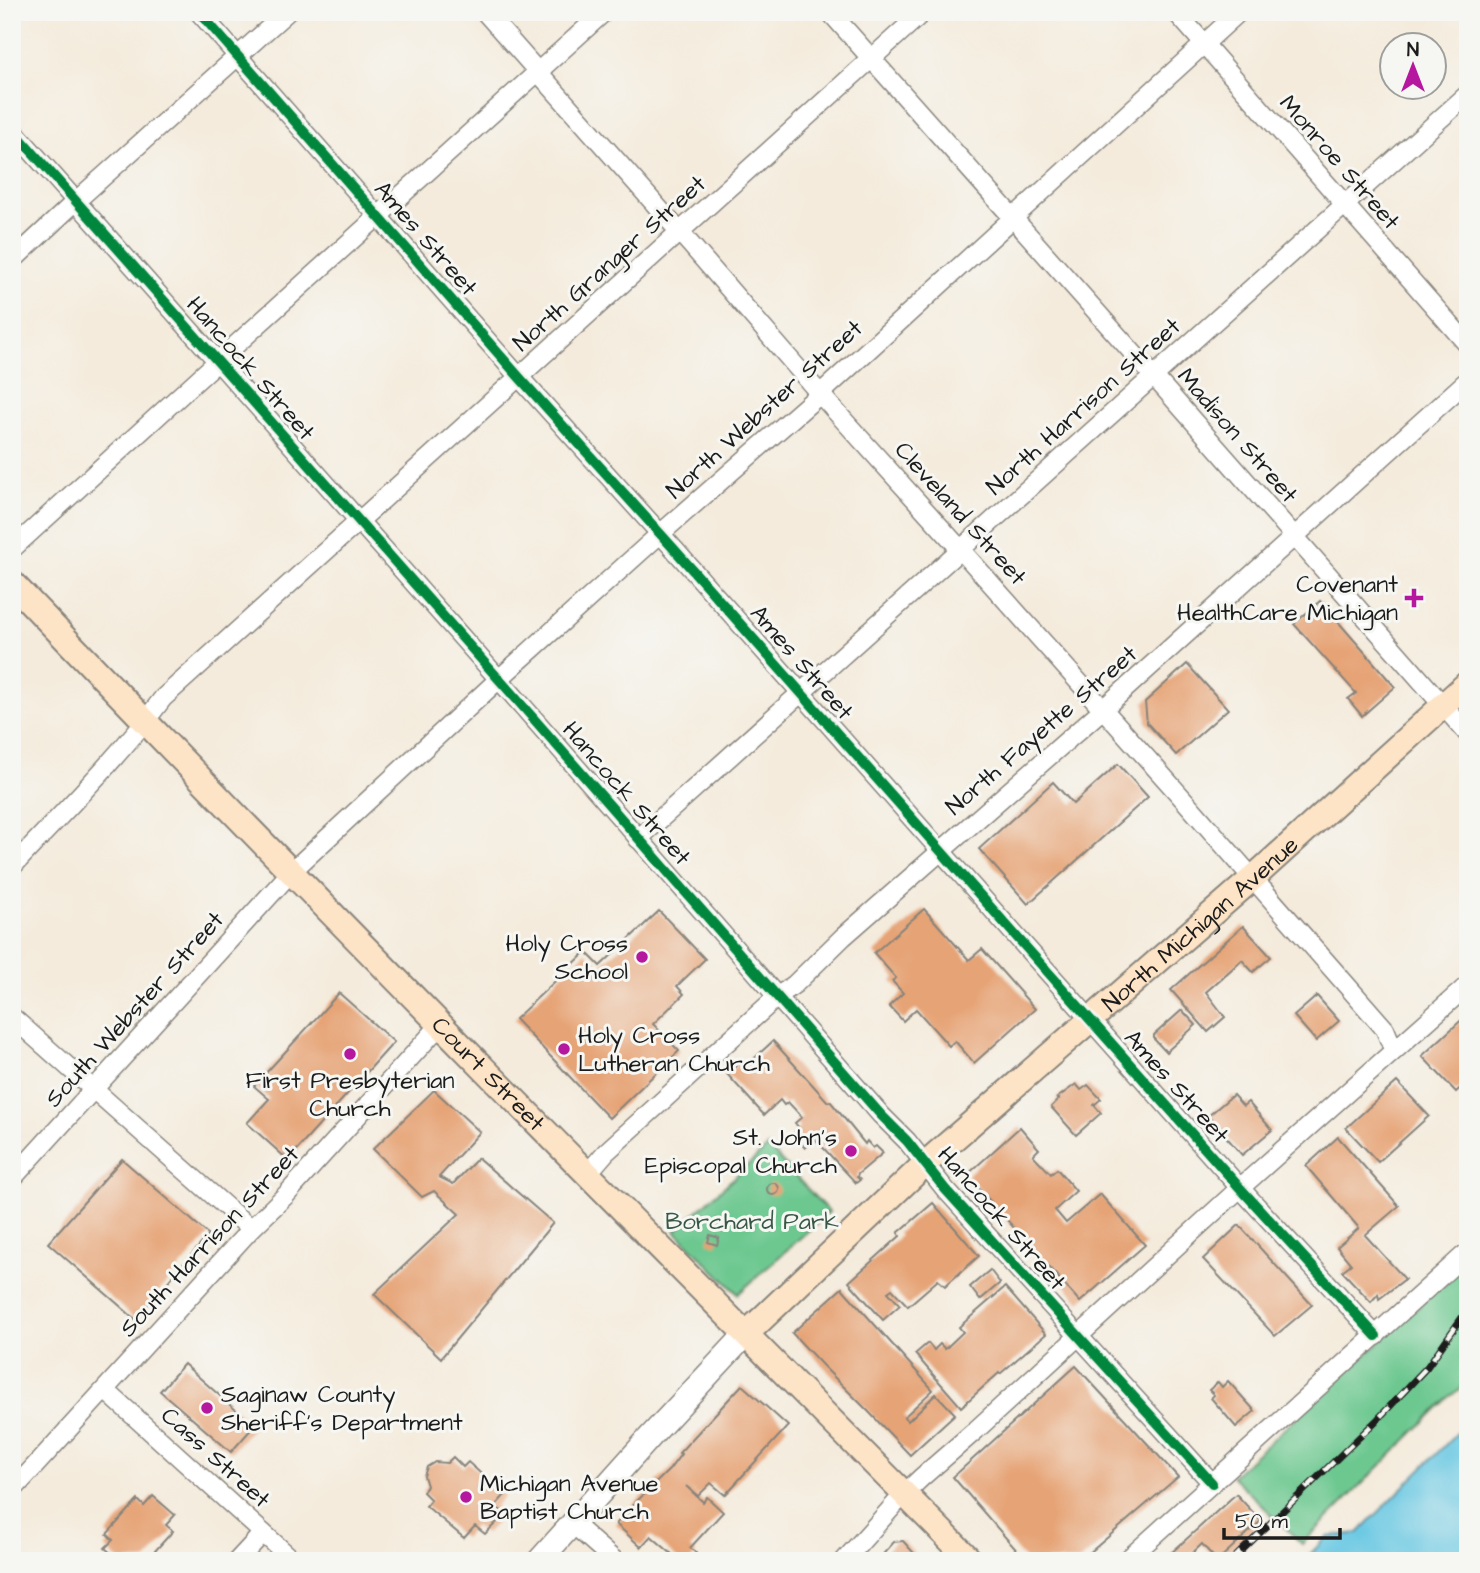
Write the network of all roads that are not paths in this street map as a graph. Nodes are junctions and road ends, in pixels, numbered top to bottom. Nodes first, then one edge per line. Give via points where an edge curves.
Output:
1 (199, 12) edge
2 (287, 12) edge
3 (485, 12) edge
4 (604, 12) edge
5 (830, 12) edge
6 (923, 12) edge
7 (1176, 12) edge
8 (1239, 12) edge
9 (1204, 43) junction
10 (238, 56) junction
11 (871, 59) junction
12 (538, 72) junction
13 (1468, 94) edge
14 (12, 129) edge
15 (76, 201) junction
16 (1344, 204) junction
17 (379, 216) junction
18 (1012, 217) junction
19 (680, 232) junction
20 (12, 261) edge
21 (1468, 345) edge
22 (218, 361) junction
23 (1153, 376) junction
24 (519, 377) junction
25 (1468, 380) edge
26 (820, 394) junction
27 (358, 521) junction
28 (660, 534) junction
29 (1294, 535) junction
30 (12, 549) edge
31 (961, 550) junction
32 (12, 583) edge
33 (499, 679) junction
34 (1468, 683) edge
35 (801, 693) junction
36 (1442, 705) junction
37 (1103, 709) junction
38 (145, 722) junction
39 (1468, 734) edge
40 (638, 839) junction
41 (941, 851) junction
42 (12, 867) edge
43 (292, 871) junction
44 (1253, 877) junction
45 (1468, 985) edge
46 (778, 996) junction
47 (12, 1017) edge
48 (1091, 1020) junction
49 (441, 1024) junction
50 (1394, 1051) junction
51 (94, 1090) junction
52 (926, 1163) junction
53 (587, 1174) junction
54 (12, 1179) edge
55 (1240, 1188) junction
56 (251, 1229) junction
57 (1463, 1256) dead end
58 (746, 1334) junction
59 (1078, 1335) junction
60 (1376, 1336) junction
61 (105, 1390) junction
62 (1212, 1483) junction
63 (12, 1491) edge
64 (904, 1494) junction
65 (573, 1524) junction
66 (262, 1533) junction
67 (237, 1561) edge
68 (294, 1561) edge
69 (539, 1561) edge
70 (615, 1561) edge
71 (844, 1561) edge
72 (971, 1561) edge
73 (1126, 1561) edge

1 - 10 street, Ames Street
2 - 10 street
3 - 12 street, Cleveland Street
4 - 12 street
5 - 11 street, Madison Street
6 - 11 street, North Granger Street
7 - 9 street, Monroe Street
8 - 9 street, North Webster Street
9 - 16 street, Monroe Street
9 - 18 street, North Webster Street
10 - 15 street
10 - 17 street, Ames Street
11 - 18 street, Madison Street
11 - 19 street, North Granger Street
12 - 17 street
12 - 19 street, Cleveland Street
13 - 16 street, North Harrison Street
14 - 15 street, Hancock Street
15 - 20 street
15 - 22 street, Hancock Street
16 - 21 street, Monroe Street
16 - 23 street, North Harrison Street
17 - 22 street
17 - 24 street, Ames Street
18 - 23 street, Madison Street
18 - 26 street, North Webster Street
19 - 24 street, North Granger Street
19 - 26 street, Cleveland Street
22 - 27 street, Hancock Street
22 - 30 street
23 - 29 street, Madison Street
23 - 31 street, North Harrison Street
24 - 27 street, North Granger Street
24 - 28 street, Ames Street
25 - 29 street, North Fayette Street
26 - 28 street, North Webster Street
26 - 31 street, Cleveland Street
27 - 33 street, Hancock Street
27 - 38 street, North Granger Street via 163,698
28 - 33 street, North Webster Street
28 - 35 street, Ames Street
29 - 36 street, Madison Street
29 - 37 street, North Fayette Street
31 - 35 street, North Harrison Street
31 - 37 street, Cleveland Street
32 - 38 main road, Court Street
33 - 40 street, Hancock Street
33 - 43 street, North Webster Street
34 - 36 main road, North Michigan Avenue
35 - 40 street, North Harrison Street
35 - 41 street, Ames Street
36 - 39 street, Madison Street
36 - 44 main road, North Michigan Avenue
37 - 41 street, North Fayette Street
37 - 44 street, Cleveland Street
38 - 42 street, North Granger Street
38 - 43 main road, Court Street
40 - 46 street, Hancock Street
41 - 46 street, North Fayette Street
41 - 48 street, Ames Street
43 - 49 main road, Court Street
43 - 51 street, South Webster Street
44 - 48 main road, North Michigan Avenue
44 - 50 street, Cleveland Street via 1385,1029
45 - 50 street
46 - 52 street, Hancock Street
46 - 53 street, North Fayette Street
47 - 51 street
48 - 52 main road, North Michigan Avenue
48 - 55 street, Ames Street
49 - 53 main road, Court Street
49 - 56 street, South Harrison Street
50 - 55 street
51 - 54 street, South Webster Street
51 - 56 street
52 - 58 main road, North Michigan Avenue
52 - 59 street, Hancock Street
53 - 58 main road, Court Street
55 - 59 street
55 - 60 street, Ames Street
56 - 61 street, South Harrison Street
57 - 60 street
58 - 64 main road, Court Street
58 - 65 street
59 - 62 street, Hancock Street
59 - 64 street
60 - 62 street
61 - 63 street, South Harrison Street
61 - 66 street, Cass Street
62 - 73 street
64 - 71 street
64 - 72 main road, Court Street
65 - 69 street
65 - 70 street
66 - 67 street
66 - 68 street, Cass Street

